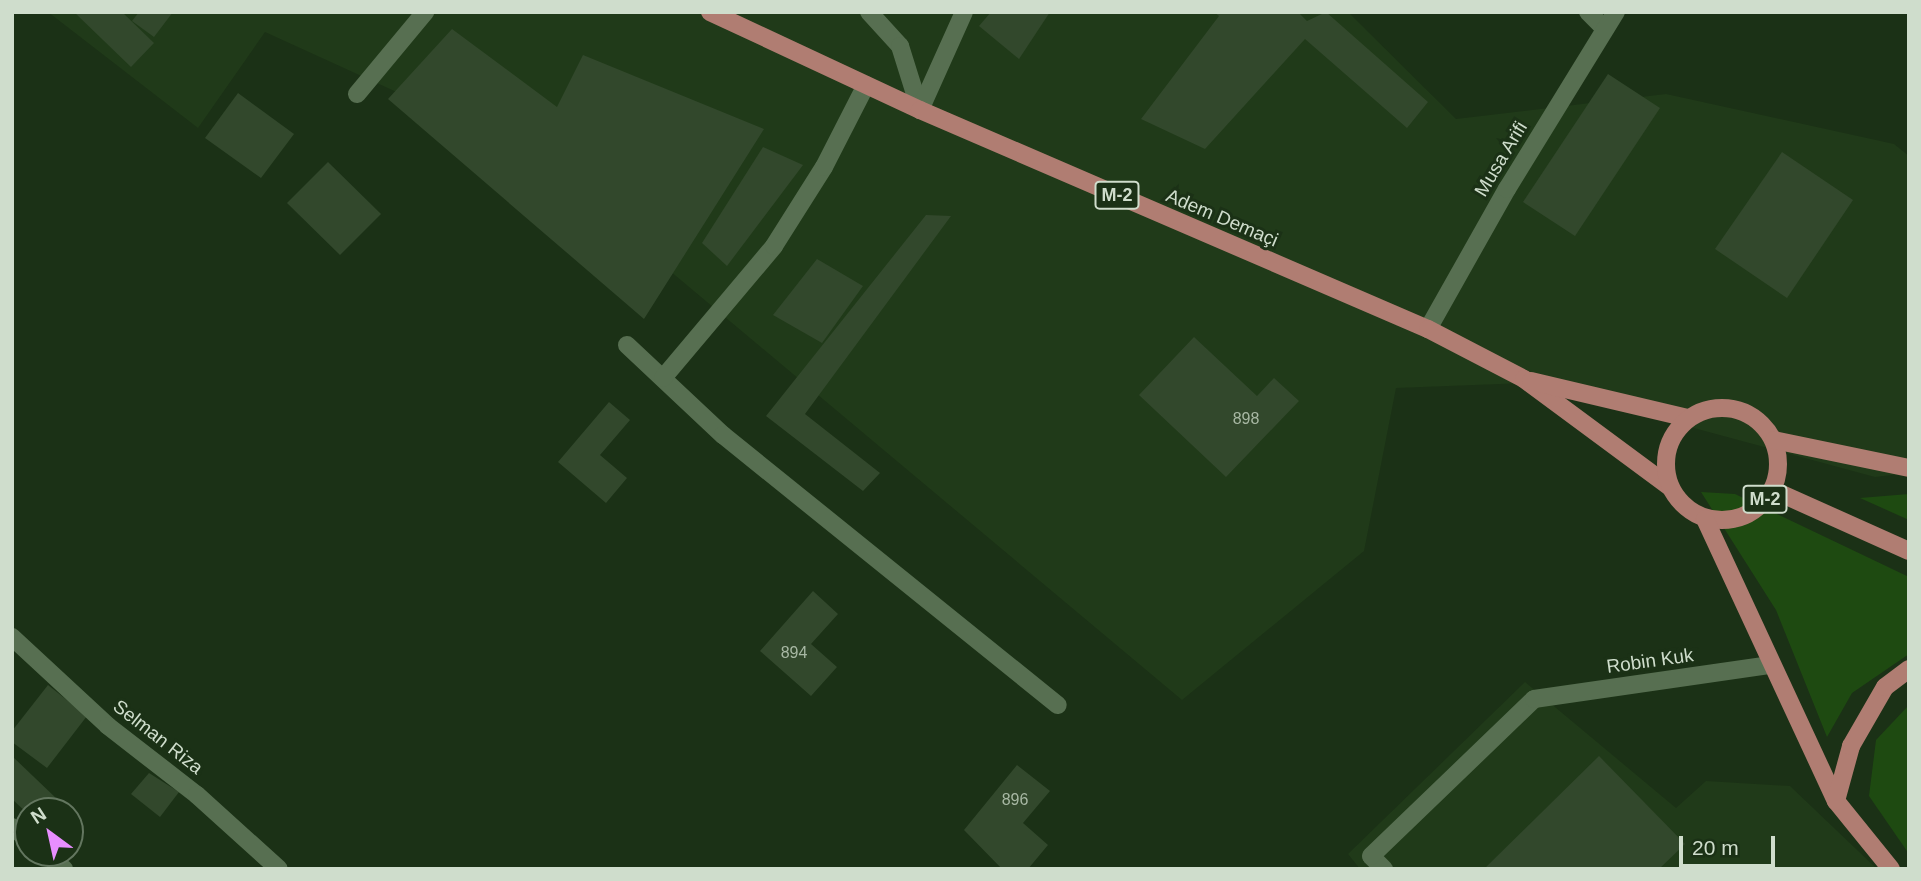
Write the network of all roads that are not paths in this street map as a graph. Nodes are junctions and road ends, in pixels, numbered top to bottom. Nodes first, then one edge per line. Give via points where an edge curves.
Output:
1 (425, 12) edge
2 (710, 12) edge
3 (869, 12) edge
4 (964, 12) edge
5 (1587, 12) edge
6 (1616, 12) edge
7 (1605, 29) junction
8 (866, 85) junction
9 (357, 94) dead end
10 (919, 110) junction
11 (1428, 330) junction
12 (627, 345) dead end
13 (663, 378) junction
14 (1524, 379) junction
15 (1688, 418) junction
16 (1774, 440) junction
17 (1909, 468) edge
18 (1670, 487) junction
19 (1773, 490) junction
20 (1705, 519) junction
21 (1909, 551) edge
22 (12, 638) edge
23 (1771, 664) junction
24 (1909, 669) edge
25 (1058, 705) dead end
26 (1836, 801) junction
27 (279, 869) edge
28 (1384, 869) edge
29 (1891, 869) edge

1 - 9 street
2 - 8 main road, Adem Demaçi / M-2
3 - 10 street via 900,46
4 - 10 street
5 - 7 street
6 - 7 street, Musa Arifi
7 - 11 street, Musa Arifi
8 - 10 main road, Adem Demaçi / M-2
8 - 13 street via 824,167 774,246
10 - 11 main road, Adem Demaçi / M-2
11 - 14 main road, Adem Demaçi / M-2
12 - 13 street
13 - 25 street via 723,435
14 - 15 main road, Adem Demaçi / M-2
14 - 18 main road, Adem Demaçi / M-2
15 - 16 main road via 1711,407 1737,408 1759,419
15 - 18 main road via 1671,438 1665,462
16 - 17 main road
16 - 19 main road, M-2 via 1780,464
18 - 20 main road, M-2 via 1685,508
19 - 20 main road, M-2 via 1757,509 1734,519
19 - 21 main road, M-2
20 - 23 main road
22 - 27 street, Selman Riza via 108,726 197,794
23 - 26 main road
23 - 28 street, Robin Kuk via 1534,699 1371,856
24 - 26 main road via 1885,687 1852,746
26 - 29 main road

